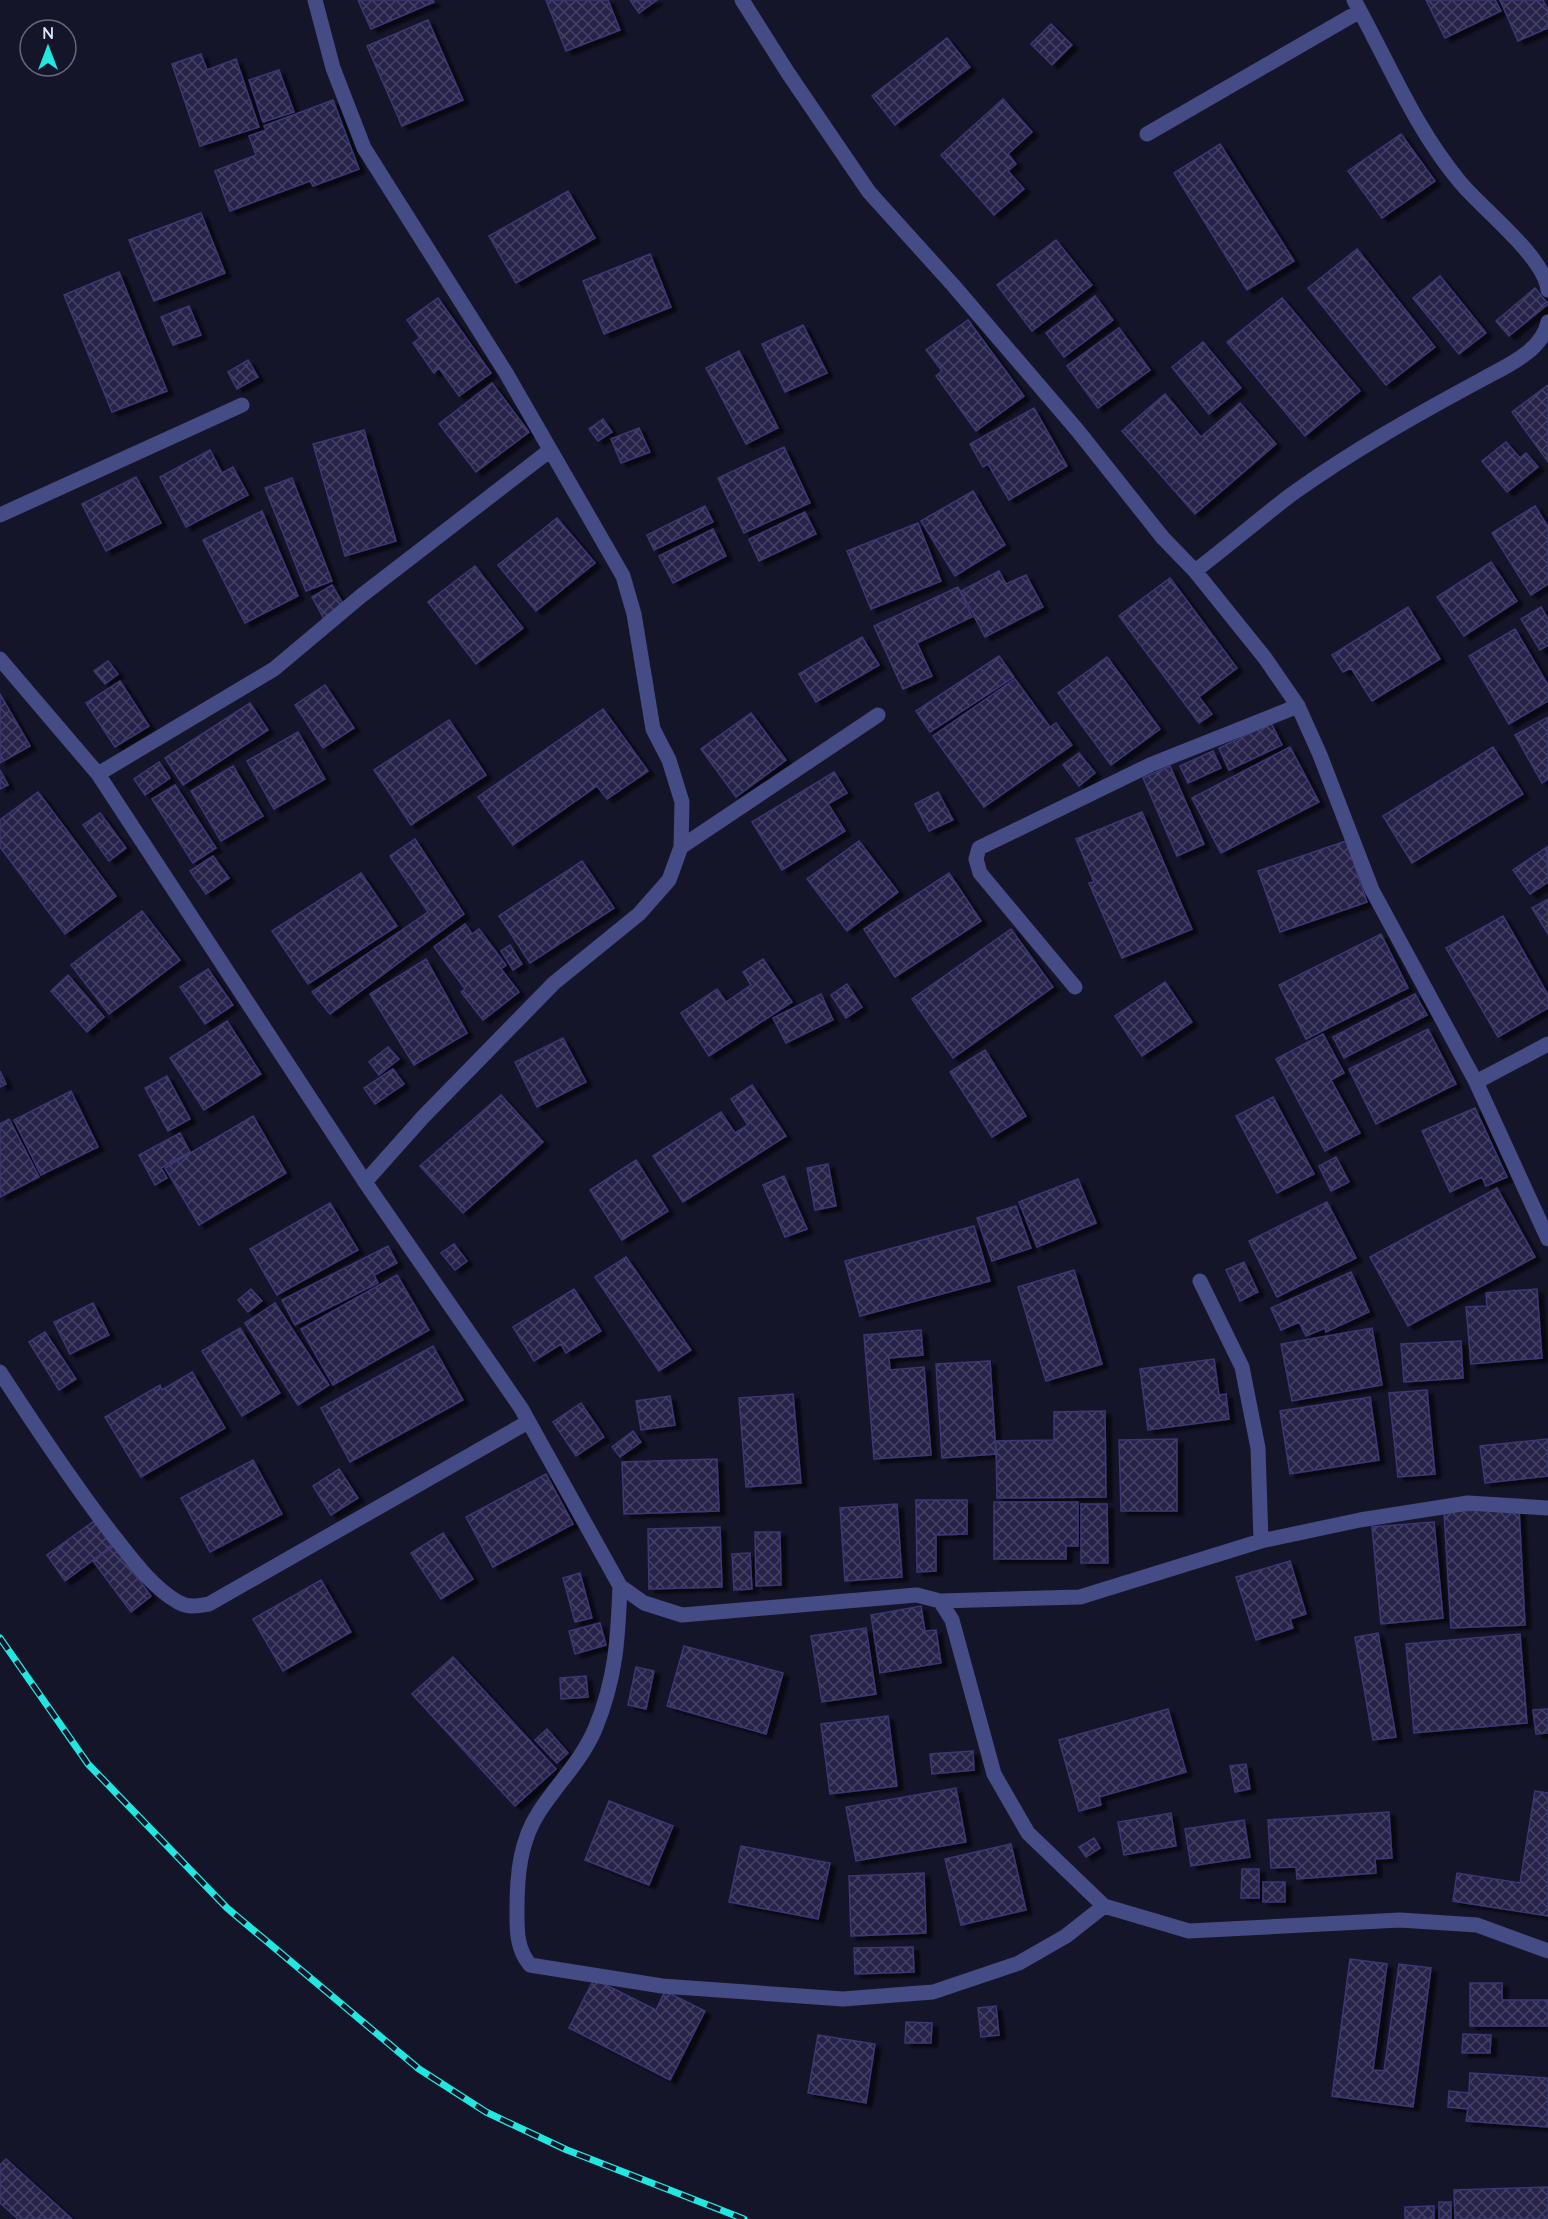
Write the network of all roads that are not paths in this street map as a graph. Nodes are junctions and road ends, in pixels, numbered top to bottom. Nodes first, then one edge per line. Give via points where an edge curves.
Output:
1 (315, 0) edge
2 (742, 0) edge
3 (1357, 5) edge
4 (1147, 134) dead end
5 (1548, 290) edge
6 (1548, 322) edge
7 (242, 405) dead end
8 (549, 451) junction
9 (0, 515) edge
10 (1195, 572) junction
11 (0, 659) edge
12 (1298, 706) junction
13 (879, 715) dead end
14 (98, 774) junction
15 (681, 847) junction
16 (1075, 987) dead end
17 (1548, 1044) edge
18 (1476, 1082) junction
19 (365, 1182) junction
20 (1548, 1239) edge
21 (1200, 1281) dead end
22 (0, 1372) edge
23 (528, 1422) junction
24 (1548, 1508) edge
25 (1261, 1541) junction
26 (620, 1586) junction
27 (940, 1601) junction
28 (1104, 1906) junction
29 (1548, 1951) edge

1 - 8 street via 333,68 364,148 506,373
2 - 10 street via 869,192 960,293
3 - 4 street
3 - 5 street via 1434,146 1460,182 1547,278
6 - 10 street via 1537,344 1520,358 1346,458 1292,495
7 - 9 street
8 - 14 street via 361,596 274,669
8 - 15 street via 622,576 634,614 653,729 669,760 682,802
10 - 12 street via 1265,658
11 - 14 street
12 - 16 street via 1149,765 979,848 976,859 980,873
12 - 18 street via 1372,890
13 - 15 street
14 - 19 street
15 - 19 street via 669,880 639,914 554,983
17 - 18 street
18 - 20 street
19 - 23 street
21 - 25 street via 1242,1367 1258,1448
22 - 23 street via 57,1462 121,1545 152,1581 190,1607 209,1604
23 - 26 street
24 - 25 street via 1468,1503
25 - 27 street via 1080,1597
26 - 27 street via 644,1603 682,1615 917,1595
26 - 28 street via 618,1645 608,1696 582,1754 537,1814 520,1855 517,1923 520,1953 530,1965 662,1986 821,1997 933,1992 1019,1964 1066,1936
27 - 28 street via 952,1620 994,1774 1028,1833
28 - 29 street via 1189,1931 1400,1920 1477,1925

